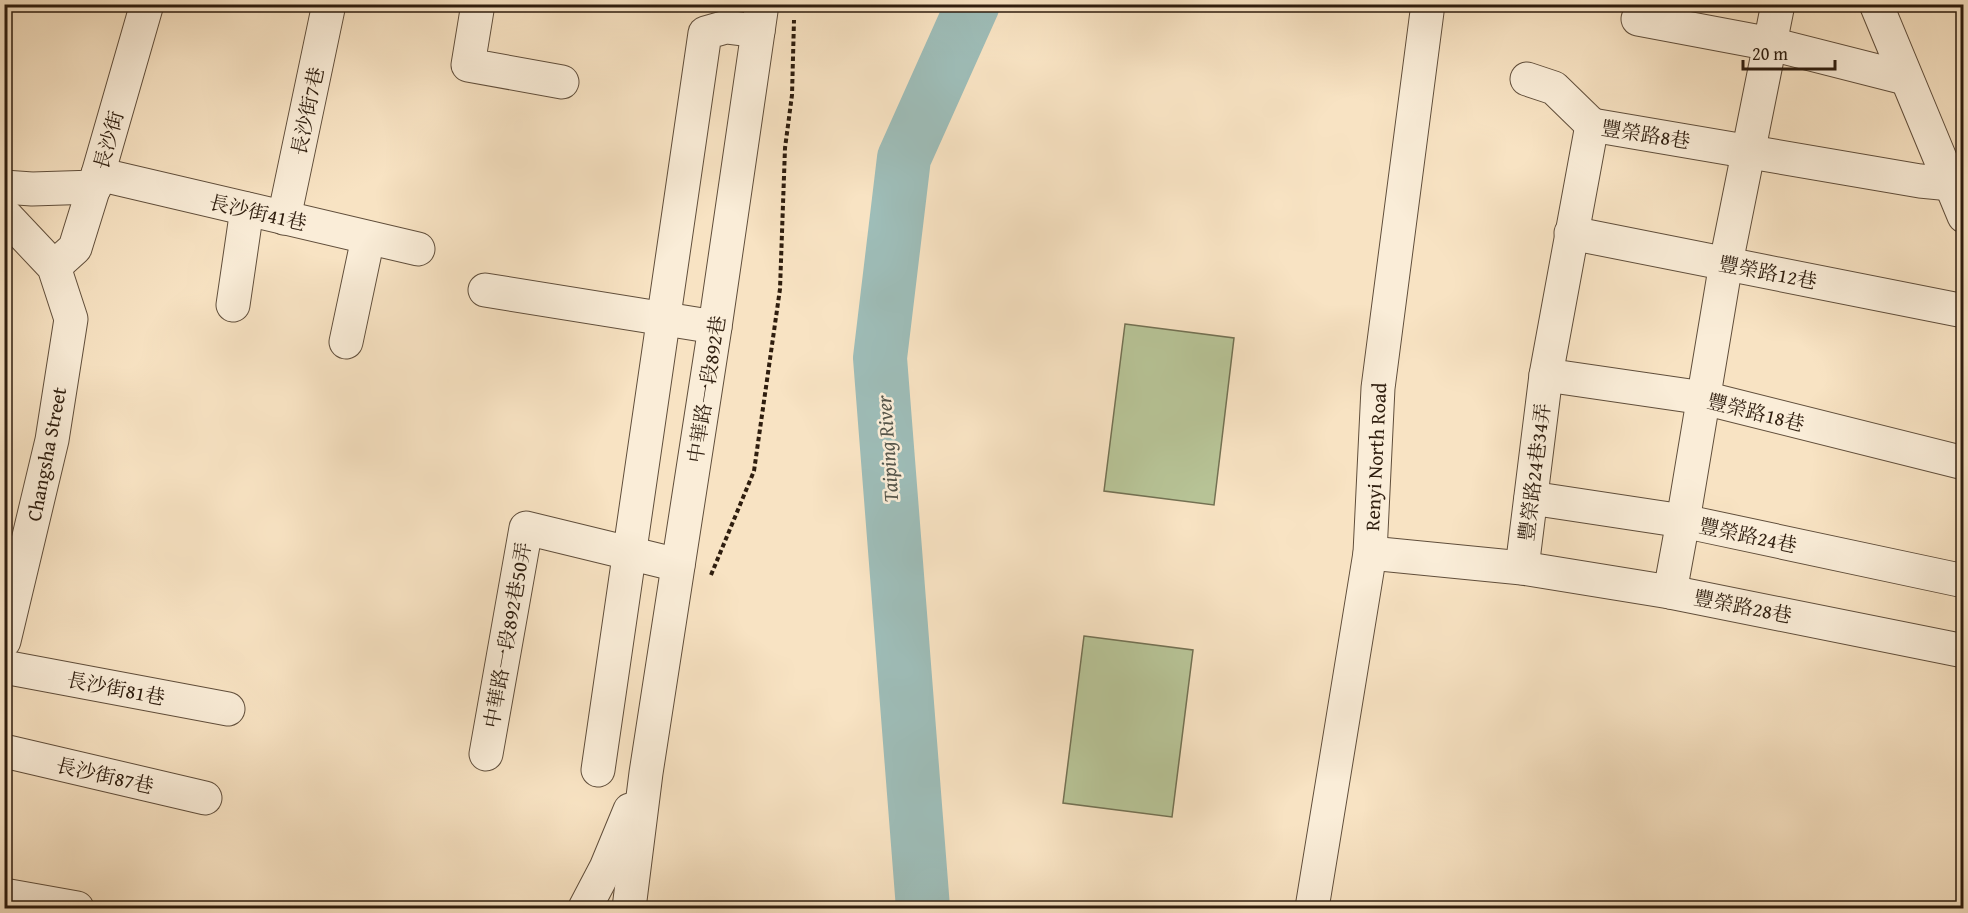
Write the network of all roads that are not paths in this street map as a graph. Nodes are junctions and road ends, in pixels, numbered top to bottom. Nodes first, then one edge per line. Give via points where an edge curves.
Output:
1 (147, 4) edge
2 (329, 4) edge
3 (478, 4) edge
4 (1428, 4) edge
5 (1778, 4) edge
6 (1876, 4) edge
7 (760, 18) edge
8 (1638, 19) dead end
9 (1771, 44) junction
10 (1905, 78) junction
11 (1527, 79) dead end
12 (562, 82) dead end
13 (1592, 125) junction
14 (1750, 151) junction
15 (96, 181) junction
16 (1951, 184) junction
17 (4, 187) edge
18 (247, 209) junction
19 (4, 214) edge
20 (1964, 216) edge
21 (284, 218) junction
22 (1572, 233) junction
23 (368, 238) junction
24 (418, 249) dead end
25 (1726, 263) junction
26 (54, 267) junction
27 (485, 290) dead end
28 (233, 305) dead end
29 (1964, 312) edge
30 (664, 319) junction
31 (715, 327) junction
32 (346, 342) dead end
33 (1546, 375) junction
34 (1704, 398) junction
35 (1964, 463) edge
36 (1531, 498) junction
37 (1683, 521) junction
38 (630, 553) junction
39 (1371, 553) junction
40 (678, 565) junction
41 (1522, 568) junction
42 (1964, 581) edge
43 (1670, 592) junction
44 (4, 640) edge
45 (1964, 651) edge
46 (4, 667) edge
47 (228, 709) dead end
48 (4, 751) edge
49 (486, 754) dead end
50 (598, 770) dead end
51 (646, 773) junction
52 (205, 798) dead end
53 (4, 895) edge
54 (77, 909) edge
55 (585, 909) edge
56 (629, 909) edge
57 (1312, 909) edge

1 - 15 street, 長沙街
2 - 21 street, 長沙街7巷
3 - 12 street via 468,65
4 - 39 street, Renyi North Road via 1378,388
5 - 9 street
6 - 10 street
7 - 30 street via 705,33
7 - 31 street, 中華路一段892巷
8 - 9 street
9 - 10 street
9 - 14 street
10 - 16 street
11 - 13 street via 1554,88
13 - 14 street, 豐榮路8巷
13 - 22 street, 豐榮路8巷
14 - 16 street, 豐榮路8巷
14 - 25 street
15 - 17 street, 長沙街41巷 via 32,189
15 - 18 street, 長沙街41巷
15 - 26 street, 長沙街 via 75,248
16 - 20 street
18 - 21 street, 長沙街41巷
18 - 28 street
19 - 26 street
21 - 23 street, 長沙街41巷
22 - 25 street, 豐榮路12巷
22 - 33 street, 豐榮路8巷
23 - 24 street, 長沙街41巷
23 - 32 street
25 - 29 street, 豐榮路12巷
25 - 34 street
26 - 44 street, Changsha Street via 71,319 52,441
27 - 30 street
30 - 31 street
30 - 38 street
31 - 40 street, 中華路一段892巷
33 - 34 street, 豐榮路18巷
33 - 36 street, 豐榮路24巷34弄
34 - 35 street, 豐榮路18巷
34 - 37 street
36 - 37 street, 豐榮路24巷
36 - 41 street, 豐榮路24巷34弄
37 - 42 street, 豐榮路24巷
37 - 43 street
38 - 40 street, 中華路一段892巷50弄
38 - 49 street, 中華路一段892巷50弄 via 526,528
38 - 50 street
39 - 41 street, 豐榮路28巷
39 - 57 street, Renyi North Road
40 - 51 street, 中華路一段892巷
41 - 43 street, 豐榮路28巷
43 - 45 street, 豐榮路28巷
46 - 47 street, 長沙街81巷
48 - 52 street, 長沙街87巷
51 - 55 street
51 - 56 street
53 - 54 street

